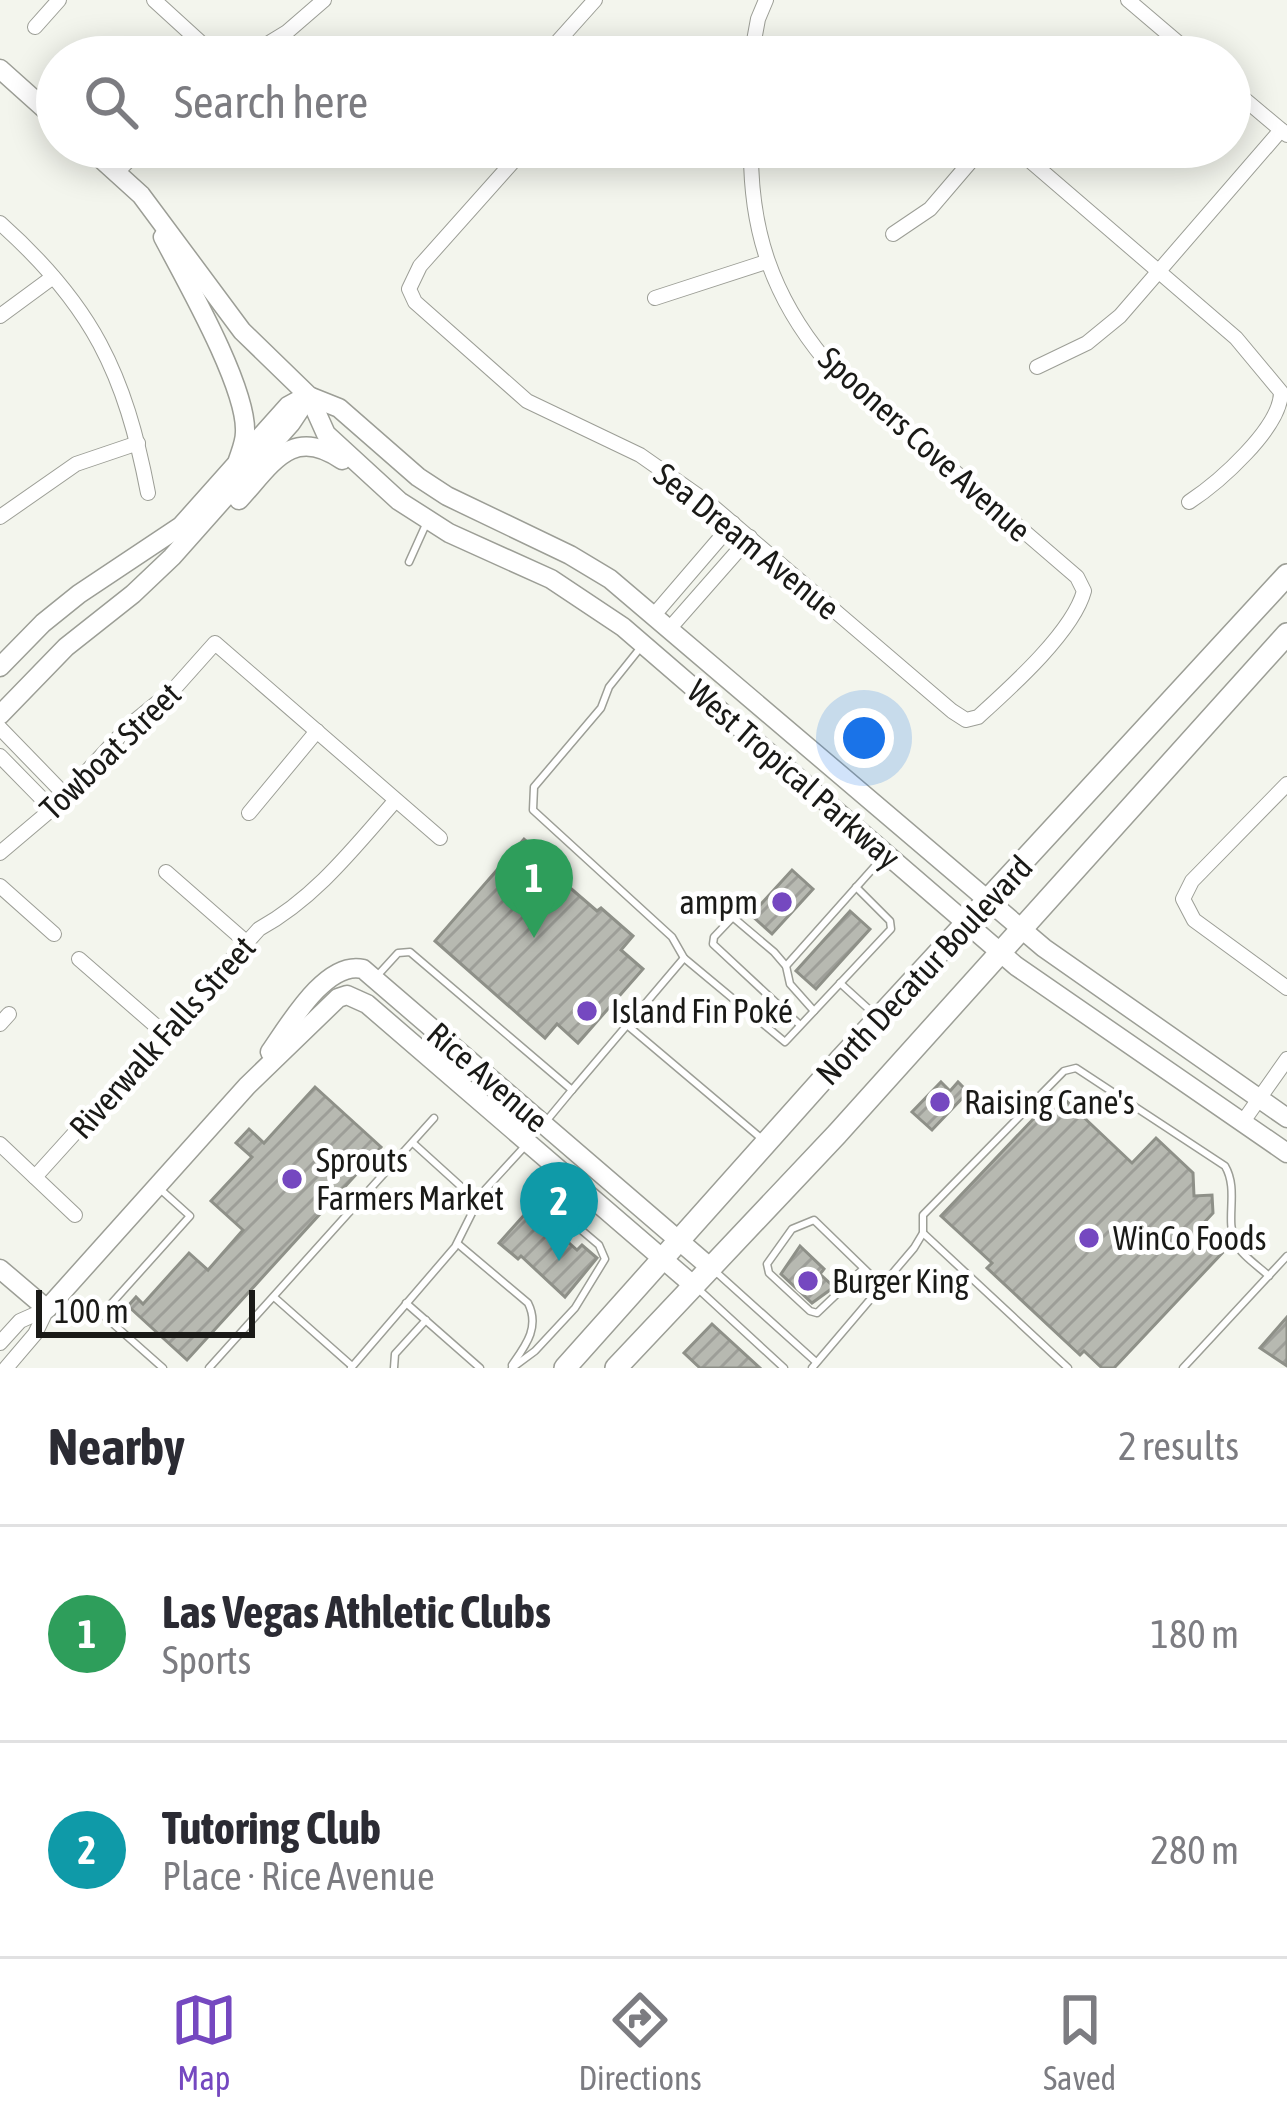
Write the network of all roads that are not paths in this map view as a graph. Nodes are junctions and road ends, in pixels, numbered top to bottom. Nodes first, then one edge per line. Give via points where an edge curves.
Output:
1 (59, 0) edge
2 (154, 0) edge
3 (324, 0) edge
4 (596, 0) edge
5 (766, 0) edge
6 (1128, 0) edge
7 (34, 27) dead end
8 (193, 36) edge
9 (280, 36) edge
10 (563, 36) edge
11 (755, 36) edge
12 (1170, 36) edge
13 (0, 69) edge
14 (36, 101) edge
15 (1251, 105) edge
16 (1284, 133) edge
17 (113, 168) edge
18 (121, 168) edge
19 (507, 168) edge
20 (753, 168) edge
21 (965, 168) edge
22 (1039, 168) edge
23 (117, 172) junction
24 (141, 195) junction
25 (0, 224) edge
26 (893, 234) dead end
27 (766, 262) junction
28 (1160, 271) junction
29 (53, 277) junction
30 (655, 298) dead end
31 (0, 316) edge
32 (1037, 367) dead end
33 (309, 396) junction
34 (138, 443) junction
35 (237, 464) junction
36 (148, 493) dead end
37 (399, 501) junction
38 (1189, 502) dead end
39 (0, 517) edge
40 (427, 520) junction
41 (733, 523) junction
42 (750, 537) junction
43 (701, 560) junction
44 (409, 562) dead end
45 (717, 574) junction
46 (1287, 575) edge
47 (134, 594) junction
48 (662, 622) junction
49 (1287, 634) edge
50 (644, 644) junction
51 (0, 668) edge
52 (0, 716) edge
53 (965, 720) joint
54 (0, 728) edge
55 (317, 731) junction
56 (0, 756) edge
57 (1287, 784) edge
58 (65, 795) junction
59 (395, 801) junction
60 (52, 809) junction
61 (249, 813) dead end
62 (440, 838) dead end
63 (0, 853) edge
64 (886, 854) junction
65 (166, 872) dead end
66 (0, 886) edge
67 (856, 887) junction
68 (709, 897) dead end
69 (988, 902) junction
70 (734, 917) junction
71 (968, 925) junction
72 (1022, 929) junction
73 (54, 934) dead end
74 (247, 942) junction
75 (1000, 953) junction
76 (684, 958) junction
77 (79, 959) dead end
78 (786, 966) junction
79 (376, 977) junction
80 (840, 983) junction
81 (1287, 988) edge
82 (814, 1011) junction
83 (880, 1018) junction
84 (627, 1025) junction
85 (800, 1025) junction
86 (164, 1033) junction
87 (1287, 1059) edge
88 (443, 1069) junction
89 (247, 1086) junction
90 (572, 1090) junction
91 (1259, 1098) junction
92 (434, 1118) dead end
93 (1287, 1118) edge
94 (1242, 1123) junction
95 (543, 1125) junction
96 (528, 1142) junction
97 (412, 1143) junction
98 (767, 1143) junction
99 (0, 1144) edge
100 (1287, 1153) edge
101 (35, 1177) junction
102 (158, 1186) junction
103 (534, 1190) dead end
104 (477, 1201) junction
105 (75, 1215) dead end
106 (923, 1233) junction
107 (679, 1239) junction
108 (457, 1243) junction
109 (1287, 1256) edge
110 (663, 1258) junction
111 (863, 1268) junction
112 (0, 1269) edge
113 (712, 1269) junction
114 (1269, 1276) junction
115 (694, 1285) junction
116 (881, 1285) junction
117 (274, 1297) junction
118 (406, 1303) junction
119 (47, 1309) junction
120 (426, 1320) junction
121 (0, 1343) edge
122 (814, 1365) edge
123 (6, 1368) edge
124 (163, 1368) edge
125 (209, 1368) edge
126 (352, 1368) edge
127 (394, 1368) edge
128 (480, 1368) edge
129 (511, 1368) edge
130 (565, 1368) edge
131 (616, 1368) edge
132 (784, 1368) edge
133 (1068, 1368) edge
134 (1184, 1368) edge

1 - 7 street
2 - 8 street
3 - 9 street
4 - 10 street
5 - 11 street
6 - 12 street
13 - 14 main road
15 - 16 street
16 - 28 street
17 - 23 main road, West Tropical Parkway
18 - 23 street
19 - 41 street, Sea Dream Avenue via 420,266 409,289 415,302 509,388 640,455
20 - 27 street, Spooners Cove Avenue
21 - 26 street via 930,209
22 - 28 street
23 - 24 main road, West Tropical Parkway
24 - 33 main road, West Tropical Parkway via 242,331
24 - 35 main road via 232,381 245,426
25 - 29 street
27 - 30 street
27 - 53 street, Spooners Cove Avenue via 796,323 826,360 1084,591 1059,632 978,717
28 - 32 street via 1104,330
28 - 38 street via 1236,338 1281,392 1270,424
29 - 31 street
29 - 34 street via 102,344
33 - 35 main road via 289,406
33 - 37 main road, West Tropical Parkway via 326,434
33 - 47 main road
33 - 48 main road, West Tropical Parkway via 339,407 447,496 570,555
34 - 36 street
34 - 39 street via 76,464
35 - 51 main road via 181,526 79,594
37 - 40 main road, West Tropical Parkway
37 - 47 main road via 326,448 299,446 174,568
40 - 44 lane
40 - 50 main road, West Tropical Parkway via 551,579
41 - 42 street, Sea Dream Avenue
41 - 43 street
42 - 45 street
42 - 53 street, Sea Dream Avenue
43 - 45 street
43 - 48 street
45 - 48 street
46 - 69 main road, North Decatur Boulevard
47 - 52 main road via 66,647
48 - 50 street
48 - 69 main road, West Tropical Parkway
49 - 72 main road, North Decatur Boulevard
50 - 64 main road, West Tropical Parkway
50 - 76 lane via 534,788 533,810 672,937
54 - 58 street
55 - 58 street, Towboat Street via 215,643
55 - 59 street
55 - 61 street
56 - 60 street
57 - 81 street via 1183,899 1194,920
58 - 60 street, Towboat Street
59 - 62 street
59 - 74 street, Riverwalk Falls Street via 309,896
60 - 63 street, Towboat Street
64 - 67 lane
64 - 71 main road, West Tropical Parkway
65 - 74 street
66 - 73 street
67 - 78 lane
67 - 80 lane via 891,929
68 - 70 lane
69 - 71 main road, North Decatur Boulevard
69 - 72 main road, West Tropical Parkway
70 - 78 lane
70 - 85 lane via 713,944
71 - 75 main road, West Tropical Parkway
71 - 83 main road, North Decatur Boulevard
72 - 75 main road, North Decatur Boulevard
72 - 91 main road, West Tropical Parkway
74 - 86 street, Riverwalk Falls Street
75 - 94 main road, West Tropical Parkway
75 - 113 main road, North Decatur Boulevard
76 - 84 lane
76 - 85 lane via 785,1042
77 - 86 street
78 - 82 lane via 790,984
79 - 88 main road via 375,986
79 - 89 main road via 356,967 338,971
79 - 90 lane via 398,953 410,952
79 - 95 main road, Rice Avenue
80 - 82 lane
80 - 83 lane
82 - 85 lane
83 - 98 main road, North Decatur Boulevard
84 - 90 lane
84 - 98 lane
86 - 101 street, Riverwalk Falls Street
87 - 91 street
88 - 89 main road, Rice Avenue via 355,996 338,998
88 - 96 main road, Rice Avenue
89 - 102 main road
90 - 95 lane
91 - 93 main road, West Tropical Parkway
91 - 94 street
92 - 97 lane
94 - 100 main road, West Tropical Parkway
95 - 96 main road
95 - 107 main road, Rice Avenue
96 - 104 lane
96 - 110 main road, Rice Avenue
97 - 104 lane
97 - 117 lane
98 - 107 main road, North Decatur Boulevard
99 - 101 street
101 - 105 street
102 - 119 main road
102 - 124 lane via 190,1216 102,1314
103 - 129 lane via 605,1259 575,1308
104 - 108 lane
106 - 114 lane via 923,1215 1064,1071 1076,1068 1225,1166 1233,1237
106 - 116 lane
106 - 133 lane
107 - 110 main road, North Decatur Boulevard
107 - 113 main road, Rice Avenue
108 - 118 lane
108 - 129 lane via 532,1312 533,1328
109 - 114 lane
110 - 115 main road, Rice Avenue
110 - 130 main road, North Decatur Boulevard
111 - 111 lane via 814,1220 792,1229 767,1264 817,1312
111 - 116 lane
112 - 119 main road
113 - 115 main road, North Decatur Boulevard
113 - 122 lane
114 - 134 lane
115 - 131 main road, North Decatur Boulevard
115 - 132 lane
116 - 122 lane
117 - 125 lane
117 - 126 lane
118 - 120 lane
118 - 126 lane
119 - 121 street via 20,1321
119 - 123 street
120 - 127 lane via 395,1354
120 - 128 lane

